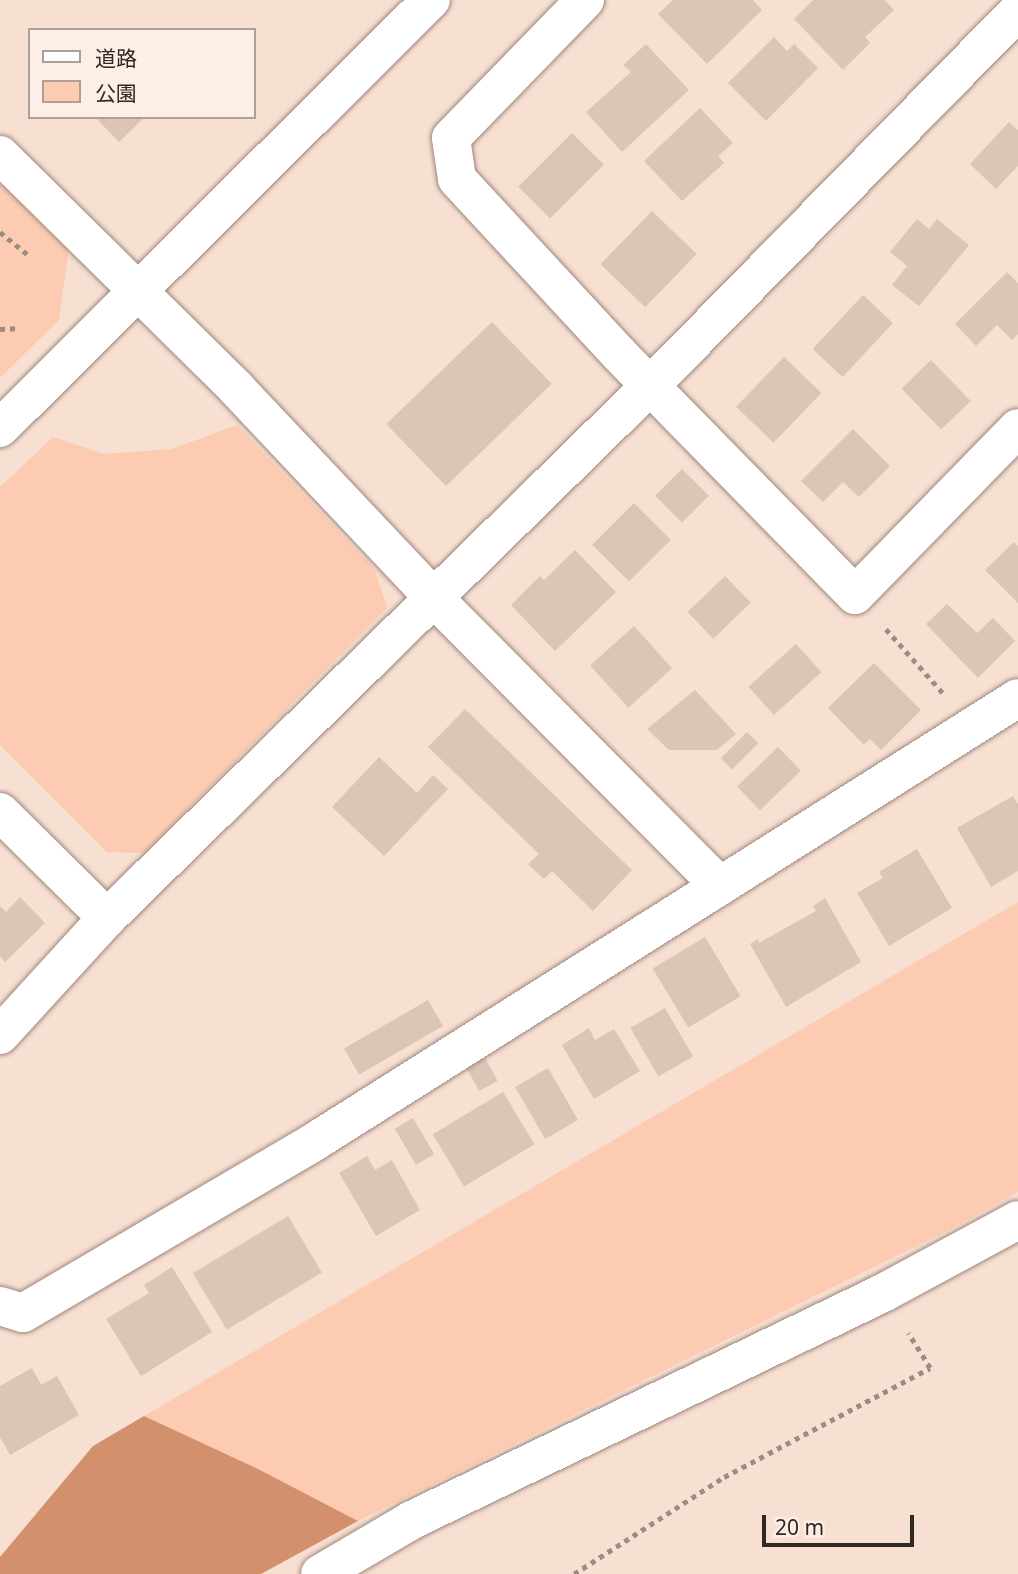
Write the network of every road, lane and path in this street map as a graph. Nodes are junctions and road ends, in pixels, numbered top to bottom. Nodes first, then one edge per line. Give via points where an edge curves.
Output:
1 (431, 0) edge
2 (585, 0) edge
3 (1018, 11) edge
4 (0, 155) edge
5 (0, 232) edge
6 (28, 255) dead end
7 (139, 290) junction
8 (19, 328) dead end
9 (0, 329) edge
10 (652, 384) junction
11 (0, 428) edge
12 (1018, 428) edge
13 (855, 594) junction
14 (434, 598) junction
15 (1018, 698) edge
16 (974, 729) junction
17 (0, 812) edge
18 (720, 886) junction
19 (107, 918) junction
20 (0, 1035) edge
21 (1018, 1220) edge
22 (883, 1293) junction
23 (0, 1306) edge
24 (320, 1574) edge
25 (574, 1574) edge

1 - 7 street
2 - 10 street via 451,138 457,179
3 - 10 street
4 - 7 street
5 - 6 path
7 - 11 street
7 - 14 street
8 - 9 path
10 - 13 street
10 - 14 street
12 - 13 street
13 - 16 path
14 - 18 street
14 - 19 street
15 - 16 street
16 - 18 street
17 - 19 street
18 - 23 street via 314,1142 23,1313
19 - 20 street
21 - 22 street
22 - 24 street via 412,1520
22 - 25 path via 930,1368 724,1478

